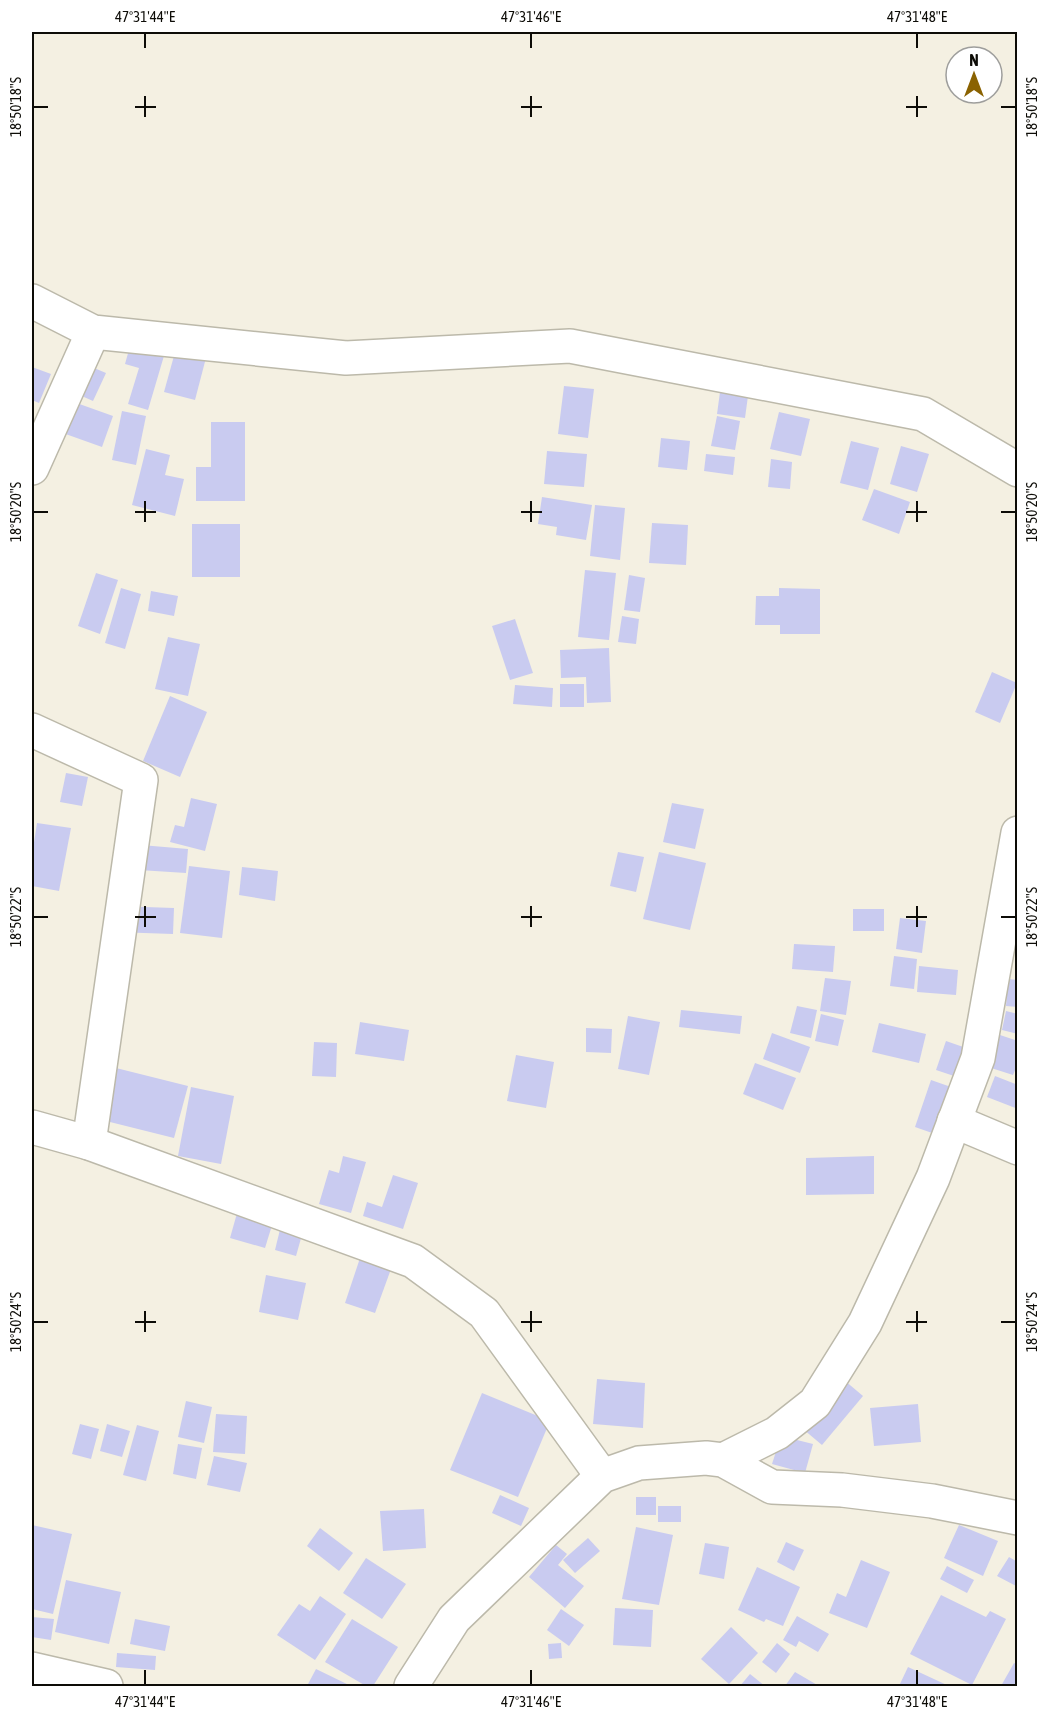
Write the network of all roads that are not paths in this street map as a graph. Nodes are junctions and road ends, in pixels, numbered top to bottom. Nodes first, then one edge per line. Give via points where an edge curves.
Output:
1 (32, 301) edge
2 (93, 332) junction
3 (32, 468) edge
4 (1017, 470) edge
5 (32, 730) edge
6 (1017, 833) edge
7 (954, 1121) junction
8 (32, 1127) edge
9 (89, 1143) junction
10 (1017, 1148) edge
11 (723, 1460) junction
12 (602, 1476) junction
13 (1017, 1518) edge
14 (32, 1669) edge
15 (106, 1686) edge
16 (411, 1686) edge

1 - 2 street
2 - 3 street
2 - 4 street via 346,358 570,346 923,414
5 - 9 street via 141,780
6 - 7 street via 978,1058
7 - 10 street
7 - 11 street via 933,1178 865,1323 815,1403 777,1433
8 - 9 street
9 - 12 street via 413,1261 484,1313
11 - 12 street via 639,1463
11 - 13 street via 772,1487 842,1490 932,1501
12 - 16 street via 454,1619
14 - 15 street

